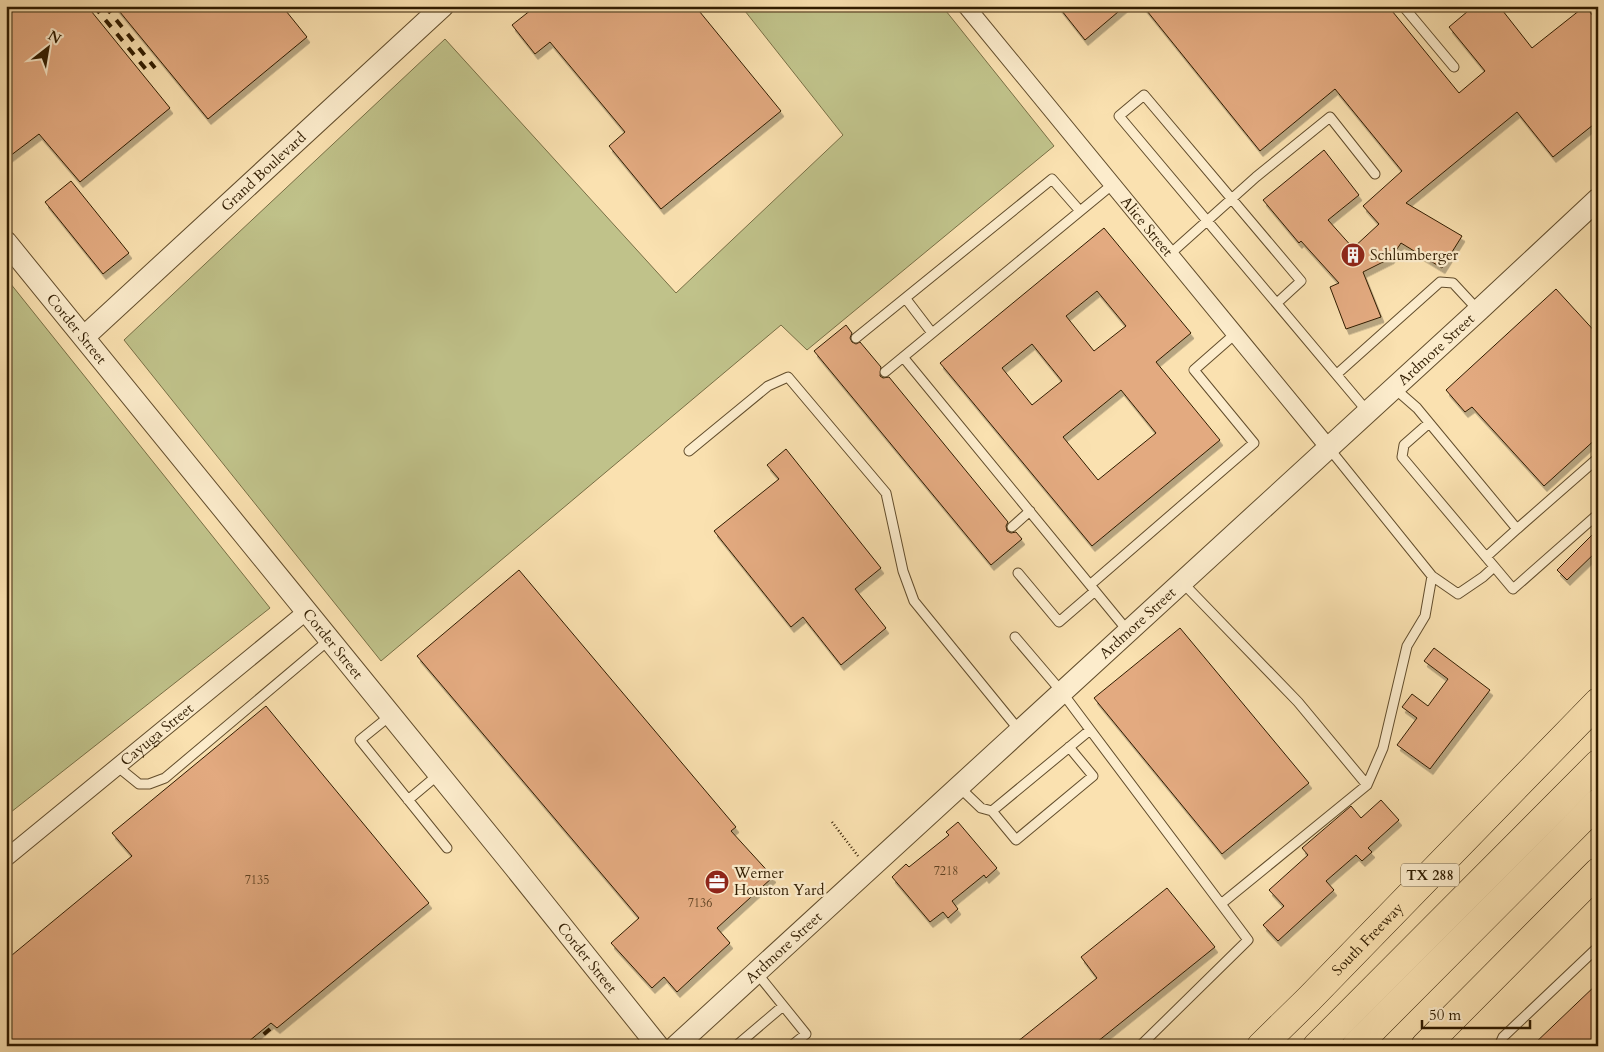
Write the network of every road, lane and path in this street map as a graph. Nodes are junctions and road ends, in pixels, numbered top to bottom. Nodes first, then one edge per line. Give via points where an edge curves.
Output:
1 (443, 6) edge
2 (966, 6) edge
3 (1403, 6) edge
4 (1454, 67) dead end
5 (1375, 174) dead end
6 (1113, 184) junction
7 (1231, 198) junction
8 (1598, 199) edge
9 (1080, 211) junction
10 (1206, 220) junction
11 (6, 242) edge
12 (1170, 254) junction
13 (906, 298) junction
14 (1277, 303) junction
15 (1479, 310) junction
16 (932, 333) junction
17 (1235, 334) junction
18 (84, 337) junction
19 (856, 338) dead end
20 (903, 357) junction
21 (885, 372) dead end
22 (1337, 374) junction
23 (1393, 387) junction
24 (1367, 411) junction
25 (1429, 423) junction
26 (1328, 447) junction
27 (689, 451) dead end
28 (1598, 458) edge
29 (1030, 512) junction
30 (1598, 514) edge
31 (1012, 527) dead end
32 (1517, 529) junction
33 (1486, 557) junction
34 (1494, 567) junction
35 (1018, 573) dead end
36 (1432, 576) junction
37 (1182, 581) junction
38 (1092, 588) junction
39 (307, 611) junction
40 (1127, 630) junction
41 (1015, 637) dead end
42 (330, 639) junction
43 (1061, 692) junction
44 (1598, 702) edge
45 (391, 715) junction
46 (1019, 730) junction
47 (1090, 730) junction
48 (1069, 746) junction
49 (1598, 764) edge
50 (118, 767) junction
51 (439, 774) junction
52 (1367, 785) junction
53 (958, 786) junction
54 (408, 800) junction
55 (1598, 804) edge
56 (992, 811) junction
57 (832, 822) dead end
58 (447, 848) dead end
59 (6, 858) edge
60 (868, 869) junction
61 (1598, 872) edge
62 (1221, 904) junction
63 (1598, 947) edge
64 (756, 972) junction
65 (783, 1006) junction
66 (658, 1046) edge
67 (676, 1046) edge
68 (736, 1046) edge
69 (791, 1046) edge
70 (1140, 1046) edge
71 (1261, 1046) edge
72 (1316, 1046) edge
73 (1356, 1046) edge
74 (1425, 1046) edge
75 (1499, 1046) edge

1 - 18 street, Grand Boulevard
2 - 6 street, Alice Street
3 - 4 lane
5 - 7 lane via 1330,117
6 - 9 lane
6 - 12 street, Alice Street
7 - 10 lane
7 - 10 lane via 1144,95 1119,116
7 - 14 lane via 1301,281
8 - 15 street, Ardmore Street
9 - 13 lane via 1052,178
9 - 16 lane
10 - 12 lane
10 - 14 lane
11 - 18 street, Corder Street
12 - 17 street, Alice Street
13 - 16 lane
13 - 19 lane
14 - 22 lane
15 - 22 lane via 1452,283 1440,282
15 - 23 street, Ardmore Street
16 - 20 lane
17 - 26 street, Alice Street
17 - 38 lane via 1194,370 1254,443
18 - 39 street, Corder Street
20 - 21 lane
20 - 29 lane
22 - 24 lane
23 - 24 street, Ardmore Street
23 - 25 lane
24 - 26 street, Ardmore Street
25 - 32 lane
25 - 33 lane via 1404,445 1402,457
26 - 36 lane
26 - 37 street, Ardmore Street
27 - 46 lane via 768,386 788,377 886,493 903,571 914,601
28 - 32 lane
29 - 31 lane
29 - 38 lane
30 - 34 lane via 1513,589
32 - 33 lane
33 - 34 lane
34 - 36 lane via 1458,594
35 - 38 lane via 1059,622
36 - 52 lane via 1425,616 1407,646 1382,748
37 - 40 street, Ardmore Street
37 - 52 lane via 1298,702
38 - 40 lane
39 - 42 street, Corder Street
39 - 50 street, Cayuga Street
40 - 43 street, Ardmore Street
41 - 43 lane
42 - 45 street, Corder Street
42 - 50 lane via 165,778 139,784
43 - 46 street, Ardmore Street
43 - 47 lane
44 - 71 highway, South Freeway / TX 288
45 - 51 street, Corder Street
45 - 54 lane via 360,740
46 - 53 street, Ardmore Street
47 - 48 lane
47 - 62 lane
48 - 56 lane
48 - 56 lane via 1093,776 1016,840
49 - 72 highway
50 - 59 street, Cayuga Street
51 - 54 lane
51 - 66 street, Corder Street
52 - 62 lane
53 - 56 lane via 981,808
53 - 60 street, Ardmore Street
54 - 58 lane
55 - 73 highway
57 - 60 path
60 - 64 street, Ardmore Street
61 - 74 highway
62 - 70 lane via 1248,940
63 - 75 lane via 1503,1036
64 - 65 lane
64 - 67 street, Ardmore Street
65 - 68 lane
65 - 69 lane via 806,1034

